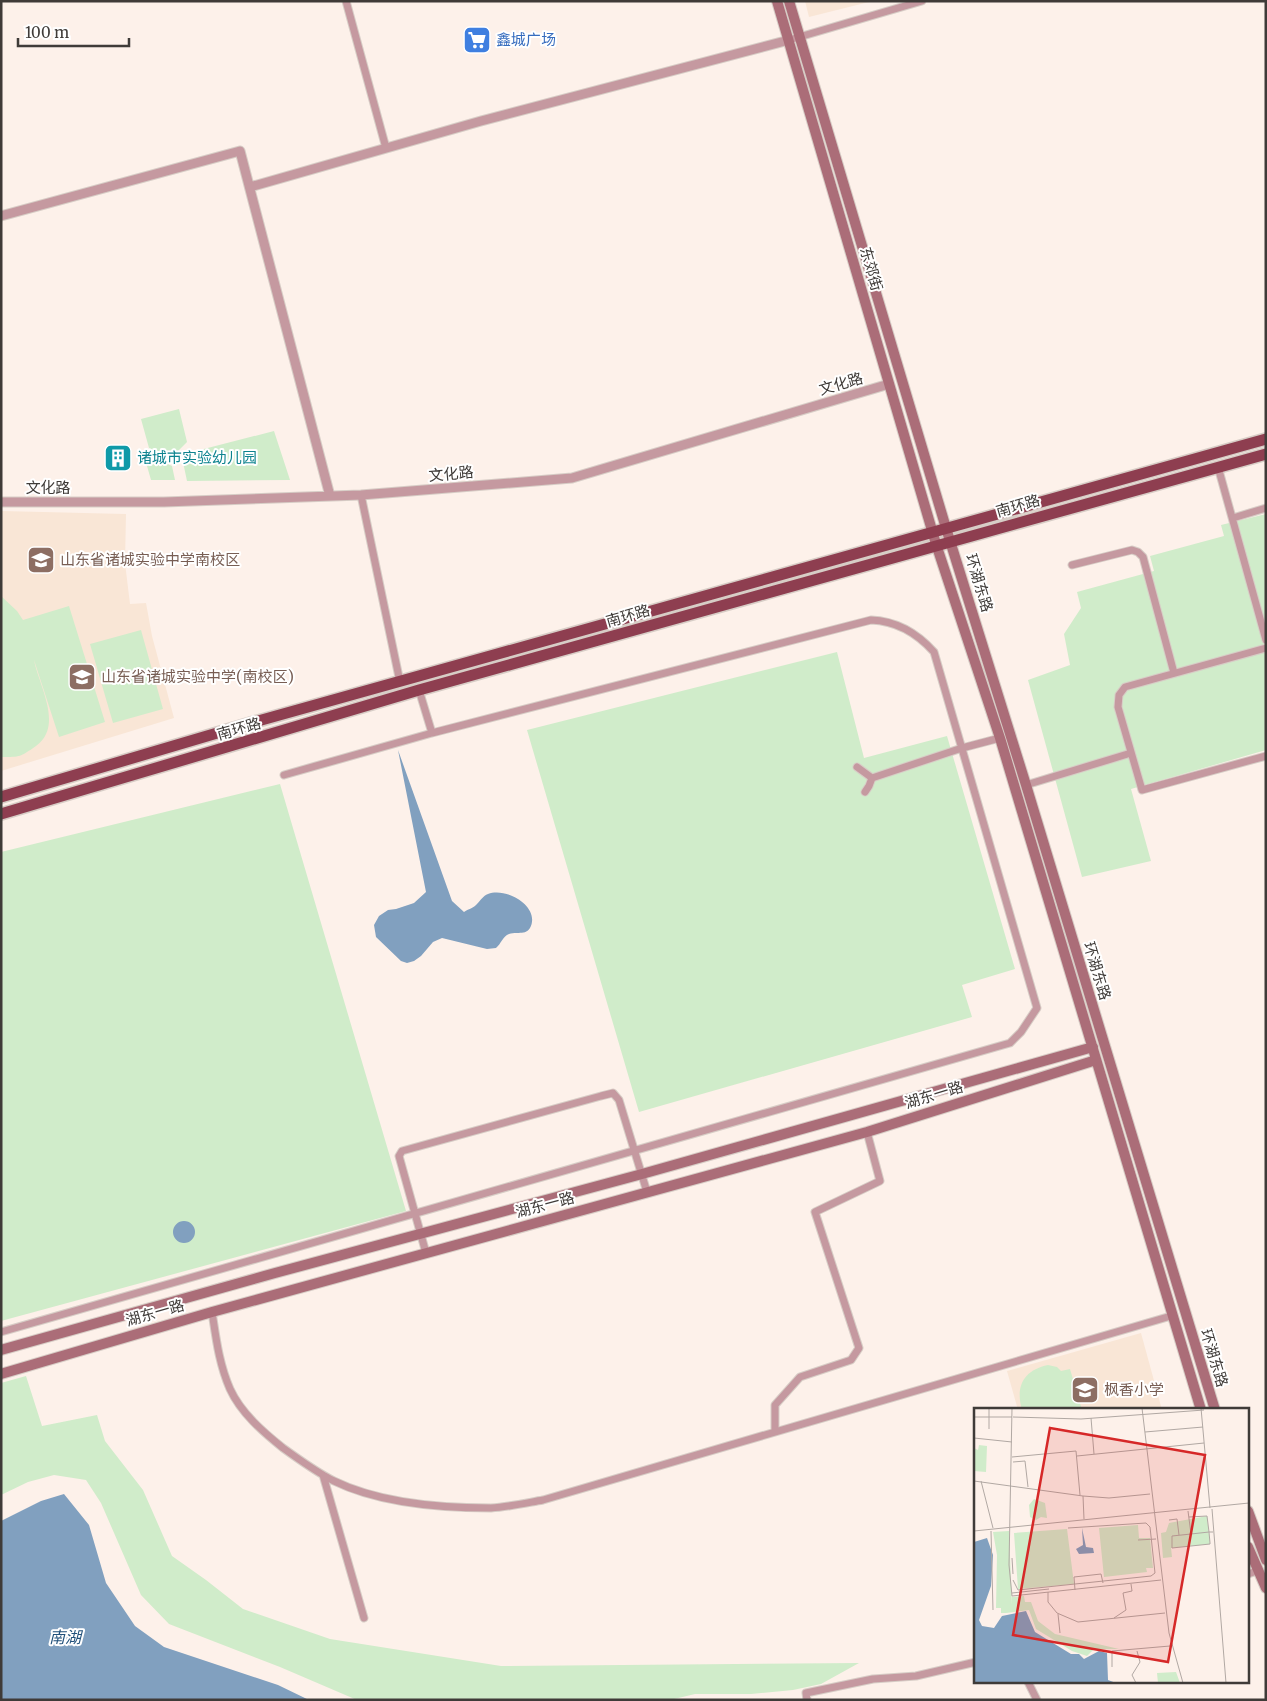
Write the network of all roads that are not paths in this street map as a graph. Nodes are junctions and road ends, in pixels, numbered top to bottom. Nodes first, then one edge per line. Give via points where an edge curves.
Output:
1 (346, 1) edge
2 (777, 1) edge
3 (790, 1) edge
4 (922, 1) edge
5 (800, 36) junction
6 (789, 40) junction
7 (386, 148) junction
8 (250, 187) junction
9 (1, 216) edge
10 (890, 384) junction
11 (1266, 439) edge
12 (1266, 454) edge
13 (1218, 467) junction
14 (361, 495) junction
15 (330, 496) junction
16 (1, 502) edge
17 (1266, 508) edge
18 (1233, 518) junction
19 (946, 528) junction
20 (933, 532) junction
21 (950, 541) junction
22 (936, 544) junction
23 (1072, 566) dead end
24 (1266, 640) edge
25 (1266, 648) edge
26 (1174, 673) junction
27 (400, 682) junction
28 (419, 690) junction
29 (432, 733) junction
30 (1000, 738) junction
31 (962, 748) junction
32 (1131, 752) junction
33 (1266, 756) edge
34 (857, 767) dead end
35 (284, 775) dead end
36 (872, 778) junction
37 (1026, 785) junction
38 (865, 792) dead end
39 (1, 797) edge
40 (1, 814) edge
41 (1092, 1047) junction
42 (1096, 1060) junction
43 (867, 1132) junction
44 (634, 1151) junction
45 (642, 1174) junction
46 (648, 1192) junction
47 (415, 1213) junction
48 (421, 1234) junction
49 (426, 1253) junction
50 (212, 1312) junction
51 (1171, 1316) junction
52 (1, 1332) edge
53 (1, 1350) edge
54 (1, 1374) edge
55 (1200, 1408) edge
56 (1213, 1408) edge
57 (775, 1431) junction
58 (323, 1475) junction
59 (1250, 1516) edge
60 (1250, 1557) edge
61 (1266, 1560) edge
62 (1253, 1572) edge
63 (1266, 1588) edge
64 (364, 1618) dead end
65 (974, 1662) edge
66 (1029, 1684) edge
67 (807, 1700) edge
68 (1037, 1700) edge

1 - 7 street
2 - 6 main road, 东郊街
3 - 5 main road, 东郊街
4 - 5 street
5 - 6 street
5 - 19 main road, 东郊街
6 - 7 street
6 - 10 main road, 东郊街
7 - 8 street
8 - 9 street via 240,151
8 - 15 street
10 - 14 street, 文化路 via 572,478
10 - 20 main road, 东郊街
11 - 19 highway, 南环路
12 - 13 highway, 南环路
13 - 18 street
13 - 21 highway, 南环路
14 - 15 street, 文化路
14 - 27 street
15 - 16 street, 文化路 via 164,502
17 - 18 street
18 - 24 street
19 - 20 highway, 南环路
19 - 21 main road, 东郊街
20 - 22 main road, 东郊街
20 - 27 highway, 南环路
21 - 22 highway, 南环路
21 - 37 main road, 环湖东路
22 - 28 highway, 南环路
22 - 30 main road, 环湖东路
23 - 26 street via 1132,550 1143,557
25 - 26 street
26 - 32 street via 1125,687 1119,695 1118,707
27 - 39 highway, 南环路
28 - 29 street
28 - 40 highway, 南环路
29 - 31 street via 881,620 912,632 934,652
29 - 35 street
30 - 31 street
30 - 41 main road, 环湖东路
31 - 36 street
31 - 44 street via 1037,1008 1021,1032 1004,1045
32 - 33 street via 1142,790
32 - 37 street
34 - 36 street
36 - 38 street
37 - 56 main road, 环湖东路
41 - 42 main road, 环湖东路
41 - 45 main road, 湖东一路
42 - 43 main road, 湖东一路
42 - 51 main road, 环湖东路
43 - 46 main road, 湖东一路
43 - 57 street via 880,1181 815,1212 859,1348 852,1360 800,1376 775,1405
44 - 45 street
44 - 47 street
44 - 47 street via 619,1100 613,1093 402,1151 399,1156
45 - 46 street
45 - 48 main road, 湖东一路
46 - 49 main road, 湖东一路
47 - 48 street
47 - 52 street
48 - 49 street
48 - 53 main road, 湖东一路
49 - 50 main road, 湖东一路
50 - 54 main road, 湖东一路
50 - 58 street via 220,1361 240,1405 261,1430
51 - 55 main road, 环湖东路
51 - 57 street
57 - 58 street via 543,1500 492,1508 442,1506 384,1497
58 - 64 street
59 - 61 main road
60 - 62 main road
62 - 63 main road
65 - 67 street via 916,1676 873,1679 806,1692
66 - 68 street

